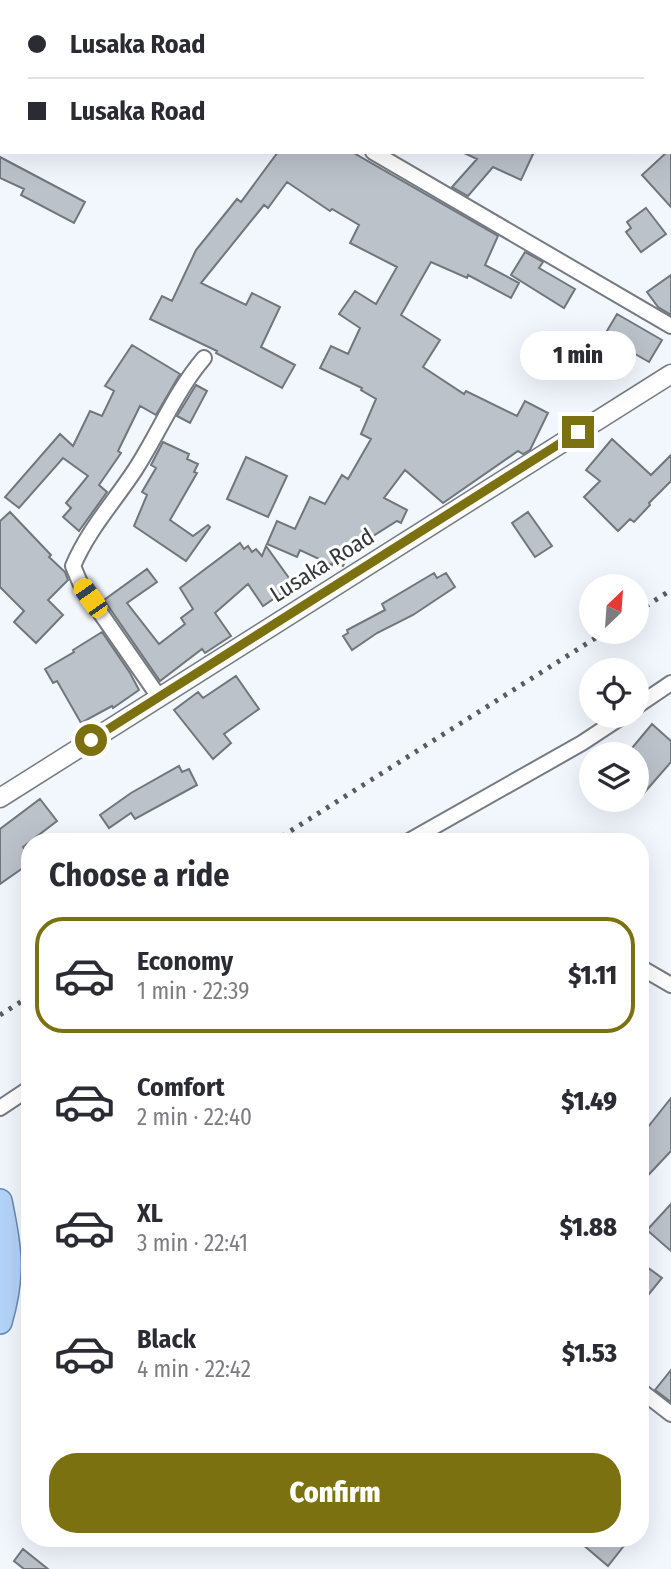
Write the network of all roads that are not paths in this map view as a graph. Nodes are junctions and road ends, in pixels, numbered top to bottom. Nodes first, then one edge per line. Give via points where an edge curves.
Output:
1 (376, 154) edge
2 (671, 326) edge
3 (204, 358) dead end
4 (671, 373) edge
5 (671, 683) edge
6 (159, 697) junction
7 (649, 698) edge
8 (605, 728) edge
9 (0, 798) edge
10 (428, 833) edge
11 (649, 972) edge
12 (671, 985) edge
13 (21, 1094) edge
14 (0, 1108) edge
15 (0, 1201) edge
16 (0, 1322) edge
17 (649, 1397) edge
18 (671, 1414) edge

1 - 2 street
3 - 6 street via 187,377 135,469 83,542 73,566
4 - 6 street, Lusaka Road
5 - 7 street
6 - 9 street, Lusaka Road
8 - 10 street
11 - 12 street
13 - 14 street
15 - 16 main road via 9,1243 10,1280
17 - 18 street

